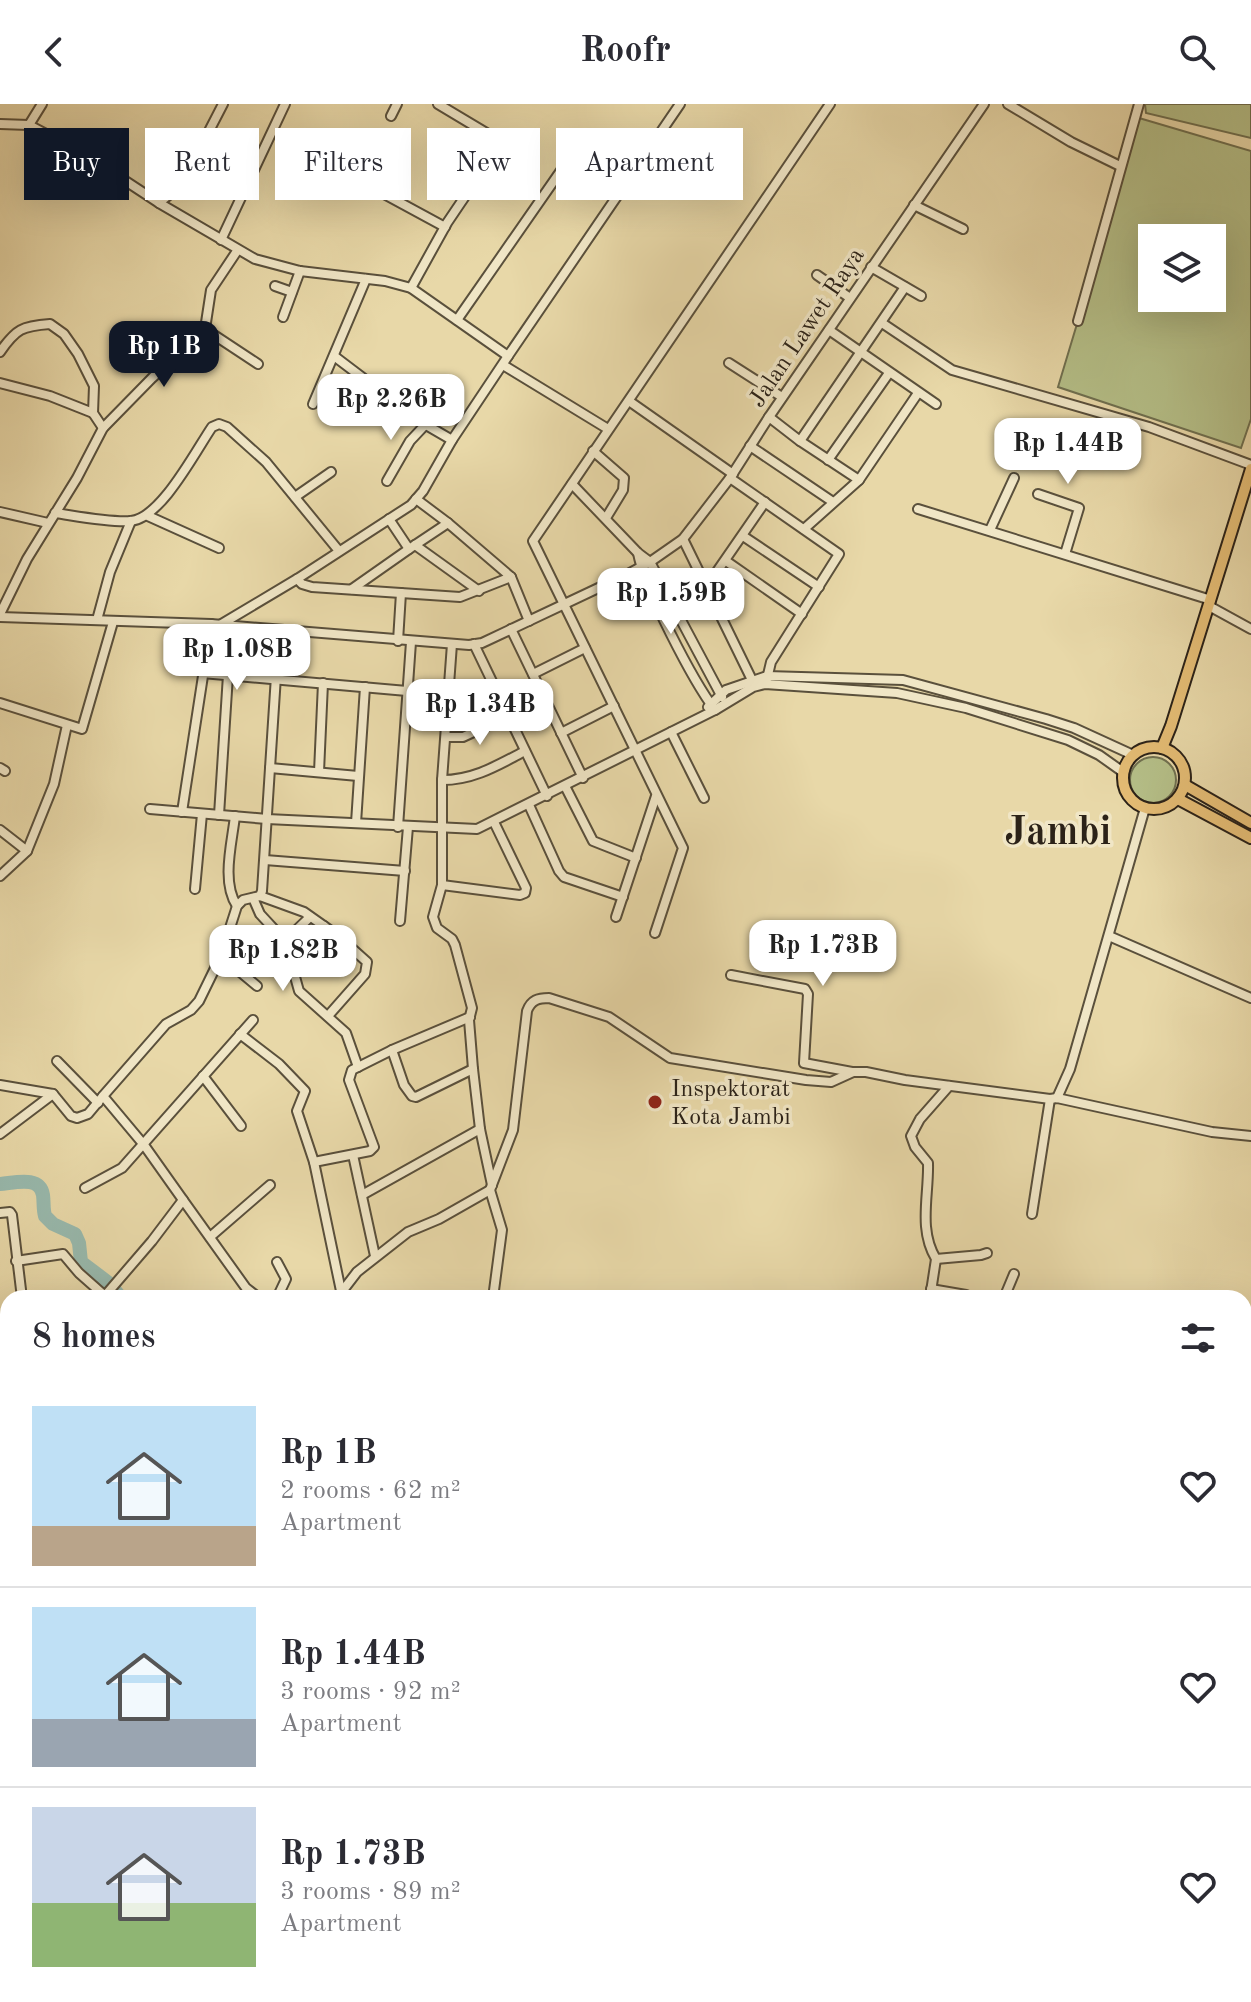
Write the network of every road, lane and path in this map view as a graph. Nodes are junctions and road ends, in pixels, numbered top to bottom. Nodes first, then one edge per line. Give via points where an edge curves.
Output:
1 (42, 104) edge
2 (223, 104) edge
3 (285, 104) edge
4 (397, 104) edge
5 (438, 104) edge
6 (680, 104) edge
7 (830, 104) edge
8 (984, 104) edge
9 (1008, 104) edge
10 (1139, 104) edge
11 (391, 116) dead end
12 (0, 124) edge
13 (29, 125) junction
14 (211, 128) edge
15 (259, 158) edge
16 (1120, 166) junction
17 (556, 178) edge
18 (163, 200) edge
19 (239, 200) edge
20 (395, 200) edge
21 (159, 203) junction
22 (914, 205) junction
23 (445, 227) junction
24 (963, 229) dead end
25 (221, 240) junction
26 (237, 251) junction
27 (871, 267) junction
28 (300, 271) junction
29 (817, 275) dead end
30 (366, 279) junction
31 (275, 286) dead end
32 (905, 287) junction
33 (411, 288) junction
34 (292, 292) junction
35 (921, 296) dead end
36 (850, 298) junction
37 (283, 317) dead end
38 (457, 320) junction
39 (1078, 321) dead end
40 (882, 323) junction
41 (205, 329) junction
42 (829, 330) junction
43 (0, 352) edge
44 (861, 353) junction
45 (334, 356) junction
46 (508, 356) junction
47 (729, 363) dead end
48 (258, 364) dead end
49 (503, 365) junction
50 (889, 373) junction
51 (0, 383) edge
52 (918, 393) junction
53 (782, 397) junction
54 (629, 401) junction
55 (313, 404) dead end
56 (936, 404) dead end
57 (93, 413) junction
58 (769, 417) junction
59 (426, 424) junction
60 (103, 428) junction
61 (608, 429) junction
62 (452, 440) junction
63 (800, 441) junction
64 (750, 446) junction
65 (593, 451) junction
66 (828, 460) junction
67 (1251, 467) edge
68 (331, 472) dead end
69 (732, 476) junction
70 (1014, 478) dead end
71 (859, 480) junction
72 (387, 481) dead end
73 (572, 484) junction
74 (1038, 494) dead end
75 (295, 497) junction
76 (416, 499) junction
77 (765, 502) junction
78 (833, 502) junction
79 (918, 509) dead end
80 (0, 512) edge
81 (55, 513) junction
82 (148, 516) junction
83 (606, 518) junction
84 (389, 519) junction
85 (131, 521) junction
86 (48, 523) junction
87 (448, 523) junction
88 (804, 529) junction
89 (990, 530) junction
90 (743, 536) junction
91 (683, 539) junction
92 (412, 547) junction
93 (219, 548) dead end
94 (339, 551) junction
95 (638, 553) junction
96 (1065, 554) junction
97 (726, 561) junction
98 (650, 562) junction
99 (640, 567) junction
100 (511, 577) junction
101 (297, 579) junction
102 (707, 586) junction
103 (819, 587) junction
104 (352, 589) junction
105 (479, 591) junction
106 (401, 593) junction
107 (1210, 603) junction
108 (564, 604) junction
109 (802, 614) junction
110 (0, 616) edge
111 (97, 620) junction
112 (529, 621) junction
113 (113, 622) junction
114 (215, 625) junction
115 (511, 629) junction
116 (1251, 629) edge
117 (279, 630) junction
118 (686, 632) junction
119 (675, 638) junction
120 (398, 641) junction
121 (411, 642) junction
122 (452, 644) junction
123 (474, 644) junction
124 (585, 648) junction
125 (202, 673) junction
126 (533, 674) junction
127 (228, 675) junction
128 (275, 679) junction
129 (752, 680) junction
130 (769, 680) junction
131 (323, 683) junction
132 (365, 687) junction
133 (407, 691) junction
134 (723, 698) junction
135 (0, 703) edge
136 (614, 706) junction
137 (712, 706) junction
138 (508, 716) junction
139 (67, 725) junction
140 (671, 732) junction
141 (561, 733) junction
142 (446, 737) junction
143 (1162, 748) junction
144 (525, 751) junction
145 (635, 751) junction
146 (1133, 755) junction
147 (270, 768) junction
148 (319, 772) junction
149 (1123, 772) junction
150 (358, 776) junction
151 (583, 778) junction
152 (442, 780) junction
153 (1185, 785) junction
154 (565, 786) junction
155 (657, 795) junction
156 (547, 796) junction
157 (704, 798) dead end
158 (1178, 799) junction
159 (529, 805) junction
160 (1145, 808) junction
161 (150, 809) dead end
162 (182, 812) junction
163 (202, 814) junction
164 (219, 815) junction
165 (235, 816) junction
166 (267, 819) junction
167 (494, 822) junction
168 (356, 823) junction
169 (1251, 823) edge
170 (403, 827) junction
171 (0, 830) edge
172 (444, 830) junction
173 (1251, 838) edge
174 (27, 851) junction
175 (636, 858) junction
176 (265, 860) junction
177 (405, 871) junction
178 (0, 876) edge
179 (442, 885) junction
180 (195, 889) dead end
181 (256, 897) junction
182 (623, 897) junction
183 (237, 906) junction
184 (310, 917) junction
185 (616, 917) dead end
186 (400, 921) dead end
187 (324, 926) junction
188 (655, 933) dead end
189 (1109, 936) junction
190 (285, 941) junction
191 (221, 956) junction
192 (292, 969) junction
193 (731, 975) dead end
194 (257, 986) dead end
195 (1251, 998) edge
196 (328, 1016) junction
197 (470, 1017) junction
198 (253, 1020) dead end
199 (240, 1034) junction
200 (392, 1050) junction
201 (57, 1061) dead end
202 (358, 1067) junction
203 (473, 1069) junction
204 (853, 1072) junction
205 (203, 1076) junction
206 (0, 1085) edge
207 (949, 1086) junction
208 (53, 1094) junction
209 (1053, 1098) junction
210 (101, 1100) junction
211 (241, 1126) dead end
212 (480, 1129) junction
213 (0, 1134) edge
214 (1251, 1136) edge
215 (144, 1145) junction
216 (353, 1155) junction
217 (314, 1162) junction
218 (270, 1185) dead end
219 (491, 1187) junction
220 (85, 1188) dead end
221 (362, 1195) junction
222 (183, 1200) junction
223 (0, 1213) edge
224 (1032, 1214) dead end
225 (210, 1237) junction
226 (987, 1253) dead end
227 (375, 1256) junction
228 (936, 1259) junction
229 (16, 1261) junction
230 (277, 1262) dead end
231 (1014, 1274) dead end
232 (21, 1290) edge
233 (99, 1290) edge
234 (110, 1290) edge
235 (249, 1290) edge
236 (281, 1290) edge
237 (338, 1290) edge
238 (344, 1290) edge
239 (494, 1290) edge
240 (931, 1290) edge
241 (1007, 1290) edge

1 - 13 street
2 - 14 street
3 - 15 street
4 - 11 street
5 - 23 street via 498,145
6 - 46 street
7 - 54 street
8 - 22 street, Jalan Lawet Raya
9 - 16 street
10 - 16 street
12 - 13 street
13 - 21 street
16 - 39 street
17 - 38 street
18 - 21 street
19 - 25 street
20 - 23 street
21 - 25 street
22 - 24 street
22 - 27 street, Jalan Lawet Raya
23 - 33 street
25 - 26 street
26 - 28 street
26 - 41 street via 211,290
27 - 32 street
27 - 36 street, Jalan Lawet Raya
28 - 30 street
28 - 34 street
29 - 36 street
30 - 33 street
30 - 45 street
31 - 34 street
32 - 35 street
32 - 40 street
33 - 38 street
34 - 37 street
36 - 42 street, Jalan Lawet Raya
38 - 46 street
40 - 44 street
40 - 67 street via 956,372 1149,427
41 - 48 street
41 - 60 street
42 - 44 street
42 - 53 street, Jalan Lawet Raya
43 - 57 street via 13,333 50,324 64,334 94,386
44 - 50 street
44 - 63 street
45 - 55 street
45 - 59 street
46 - 49 street
47 - 53 street
49 - 61 street
49 - 62 street
50 - 52 street
50 - 66 street
51 - 57 street
52 - 56 street
52 - 71 street
53 - 58 street, Jalan Lawet Raya
54 - 61 street
54 - 69 street
57 - 60 street
58 - 63 street
58 - 64 street, Jalan Lawet Raya
59 - 62 street
59 - 72 street
60 - 81 street
61 - 65 street
62 - 76 street
63 - 66 street
64 - 69 street, Jalan Lawet Raya
64 - 78 street
65 - 73 street
65 - 83 street via 624,478 623,490
66 - 71 street
67 - 107 main road
68 - 75 street
69 - 77 street
69 - 91 street, Jalan Lawet Raya
70 - 89 street
71 - 78 street
73 - 83 street
73 - 108 street via 533,541
74 - 96 street via 1079,508
75 - 82 street via 266,462 219,424
75 - 94 street
76 - 84 street
76 - 87 street
77 - 88 street
77 - 90 street
78 - 88 street
79 - 89 street
80 - 86 street
81 - 85 street
81 - 86 street
82 - 85 street
82 - 93 street
83 - 95 street
84 - 92 street
84 - 94 street
85 - 111 street
86 - 110 street
87 - 92 street
87 - 100 street
88 - 103 street via 839,554
89 - 96 street
90 - 97 street
90 - 103 street
91 - 98 street, Jalan Lawet Raya
91 - 102 street
92 - 104 street
92 - 105 street
94 - 101 street
95 - 98 street
95 - 99 street
96 - 107 street
97 - 102 street
97 - 109 street
98 - 99 street, Jalan Lawet Raya
98 - 118 street
99 - 108 street, Jalan Lawet Raya
99 - 119 street
100 - 105 street
100 - 112 street
101 - 104 street via 308,586
101 - 114 street
102 - 129 street
103 - 109 street
104 - 106 street
105 - 106 street via 460,597
106 - 120 street
107 - 116 street
107 - 143 main road
108 - 112 street, Jalan Lawet Raya
108 - 124 street
109 - 130 street via 771,662
110 - 111 street
111 - 113 street
112 - 115 street, Jalan Lawet Raya
113 - 114 street
113 - 139 street via 82,729
114 - 117 street
114 - 125 street
115 - 123 street, Jalan Lawet Raya
115 - 126 street
117 - 120 street
117 - 128 street
118 - 119 street
118 - 134 street
119 - 137 street
120 - 121 street
121 - 122 street
121 - 133 street
122 - 123 street
122 - 142 street
123 - 138 street
124 - 126 street
124 - 136 street
125 - 127 street
125 - 162 street
126 - 141 street
127 - 128 street
127 - 164 street
128 - 131 street
128 - 147 street
129 - 130 street
129 - 134 street
130 - 134 street
130 - 146 street via 903,680 1074,728
130 - 149 street via 897,693 966,708 1068,740
131 - 132 street
131 - 148 street
132 - 133 street
132 - 150 street
133 - 170 street
134 - 137 street
135 - 139 street
136 - 141 street
136 - 145 street
137 - 140 street
138 - 142 street via 463,737
138 - 144 street
139 - 174 street via 54,784
140 - 145 street
140 - 157 street
141 - 151 street
142 - 152 street
143 - 146 main road
143 - 153 main road via 1183,766
144 - 152 street via 468,779
144 - 156 street
145 - 151 street
145 - 155 street
146 - 149 main road
147 - 148 street
147 - 166 street
148 - 150 street
149 - 160 main road via 1125,790
150 - 168 street
151 - 154 street
152 - 172 street
153 - 158 main road
153 - 169 main road
154 - 156 street
154 - 175 street via 593,841
155 - 175 street
155 - 188 street via 683,848
156 - 159 street
158 - 160 main road via 1162,809
158 - 173 main road
159 - 167 street
159 - 182 street via 564,877
160 - 189 street
161 - 162 street
162 - 163 street
163 - 164 street
163 - 180 street
164 - 165 street
165 - 166 street
165 - 183 street via 230,876
166 - 168 street
166 - 176 street
167 - 172 street via 477,829
167 - 179 street via 525,893
168 - 170 street
170 - 172 street
170 - 177 street
171 - 174 street
172 - 179 street
174 - 178 street
175 - 182 street
176 - 177 street
176 - 181 street
177 - 186 street
179 - 197 street via 434,924 455,945
181 - 183 street
181 - 184 street
181 - 190 street via 260,914
182 - 185 street
183 - 191 street
184 - 187 street
184 - 190 street
187 - 192 street
187 - 196 street via 369,965
189 - 195 street
189 - 209 street via 1067,1077
190 - 192 street
191 - 194 street
191 - 210 street via 199,1001 166,1024
192 - 196 street via 299,991
193 - 204 street via 803,987 808,994 804,1063
196 - 202 street via 346,1033
197 - 200 street
197 - 203 street
198 - 199 street
199 - 205 street
199 - 217 street via 305,1091 297,1108
200 - 202 street
200 - 203 street via 404,1085 416,1097
201 - 210 street
202 - 216 street via 349,1080 374,1147
203 - 212 street
204 - 207 street
204 - 219 street via 831,1082 670,1058 609,1017 549,998 534,1000 527,1011 513,1130
205 - 211 street
205 - 215 street
206 - 208 street
207 - 209 street
207 - 228 street via 911,1136 928,1163 925,1226
208 - 210 street via 77,1118
208 - 213 street
209 - 214 street
209 - 224 street
210 - 215 street
212 - 219 street
212 - 221 street
215 - 220 street via 112,1176
215 - 222 street
216 - 217 street
216 - 221 street
217 - 237 street
218 - 225 street
219 - 227 street
219 - 239 street via 502,1230
221 - 227 street
222 - 225 street
222 - 234 street
223 - 229 street via 11,1213
225 - 235 street
226 - 228 street
227 - 238 street
228 - 240 street
229 - 232 street
229 - 233 street via 63,1254
230 - 236 street via 286,1279
231 - 241 street

